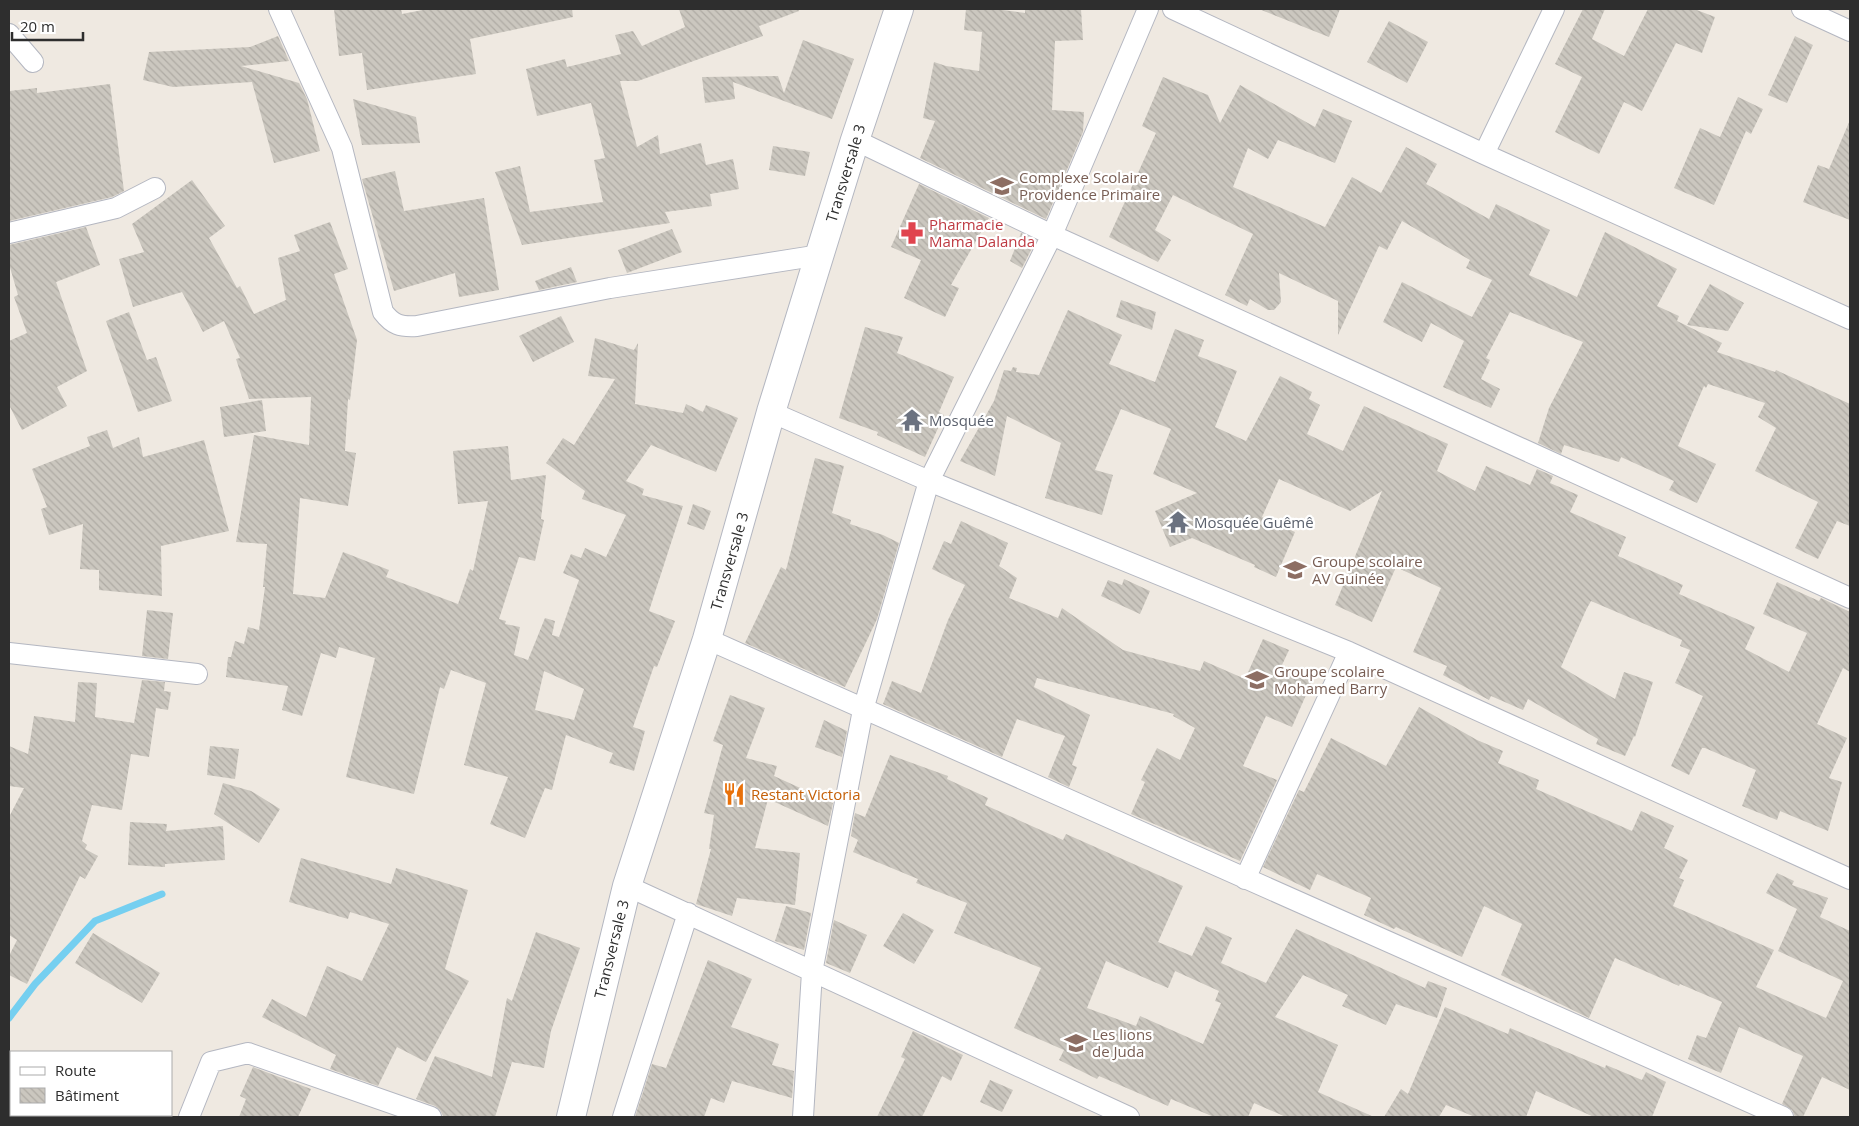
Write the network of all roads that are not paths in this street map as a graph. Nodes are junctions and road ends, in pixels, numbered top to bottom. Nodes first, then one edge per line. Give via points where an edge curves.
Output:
1 (279, 9) edge
2 (899, 9) edge
3 (1148, 9) edge
4 (1173, 9) edge
5 (1554, 9) edge
6 (1802, 9) edge
7 (1850, 31) edge
8 (9, 34) edge
9 (33, 62) dead end
10 (855, 140) junction
11 (1484, 154) junction
12 (155, 188) dead end
13 (9, 233) edge
14 (1052, 235) junction
15 (820, 255) junction
16 (1850, 319) edge
17 (771, 412) junction
18 (929, 481) junction
19 (1850, 598) edge
20 (707, 639) junction
21 (1349, 652) junction
22 (9, 653) edge
23 (197, 674) dead end
24 (863, 710) junction
25 (1245, 879) junction
26 (1850, 879) edge
27 (627, 886) junction
28 (688, 913) junction
29 (812, 972) junction
30 (189, 1117) edge
31 (431, 1117) edge
32 (571, 1117) edge
33 (623, 1117) edge
34 (803, 1117) edge
35 (1129, 1117) edge
36 (1783, 1117) edge

1 - 15 street via 342,148 383,312 392,323 404,327 417,326 610,288
2 - 10 main road, Transversale 3
3 - 14 street
4 - 11 street
5 - 11 street
6 - 7 street
8 - 9 street
10 - 14 street
10 - 15 main road, Transversale 3
11 - 16 street
12 - 13 street via 116,208
14 - 18 street
14 - 19 street
15 - 17 main road, Transversale 3
17 - 18 street
17 - 20 main road, Transversale 3
18 - 21 street
18 - 24 street
20 - 24 street
20 - 27 main road, Transversale 3
21 - 25 street
21 - 26 street
22 - 23 street
24 - 25 street
24 - 29 street
25 - 36 street
27 - 28 street
27 - 32 main road, Transversale 3
28 - 29 street
28 - 33 street
29 - 34 street
29 - 35 street
30 - 31 street via 211,1062 248,1053

